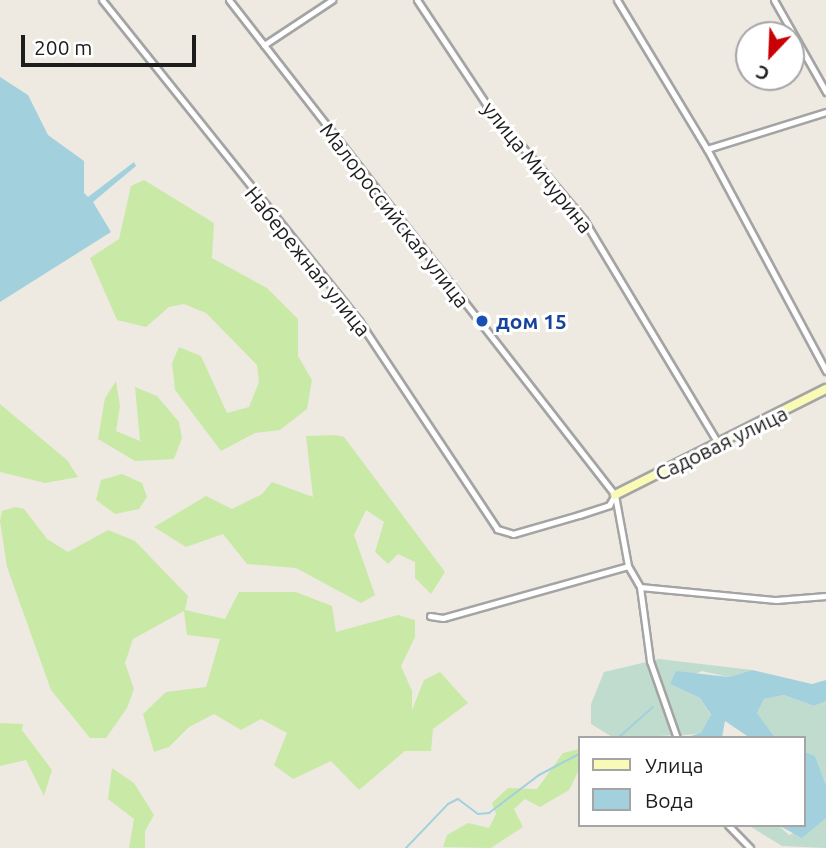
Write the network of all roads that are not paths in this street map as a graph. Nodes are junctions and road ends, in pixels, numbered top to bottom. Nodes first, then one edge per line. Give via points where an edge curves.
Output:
1 (102, 0) edge
2 (229, 0) edge
3 (332, 0) edge
4 (417, 0) edge
5 (617, 0) edge
6 (774, 0) edge
7 (264, 45) junction
8 (826, 92) edge
9 (826, 112) edge
10 (707, 149) junction
11 (826, 371) edge
12 (826, 389) edge
13 (719, 445) junction
14 (615, 495) junction
15 (628, 566) junction
16 (640, 587) junction
17 (826, 596) edge
18 (430, 617) dead end
19 (676, 736) edge
20 (730, 827) edge
21 (750, 848) edge

1 - 14 street, Набережная улица via 359,321 497,529 513,534 579,515 610,505
2 - 7 street, Малороссийская улица
3 - 7 street
4 - 13 street, улица Мичурина via 486,104 584,220
5 - 10 street
6 - 8 street
7 - 14 street, Малороссийская улица
9 - 10 street
10 - 11 street
12 - 13 street, Садовая улица
13 - 14 street, Садовая улица
14 - 15 street
15 - 16 street
15 - 18 street via 443,618
16 - 17 street via 776,600
16 - 19 street via 650,661
20 - 21 street

